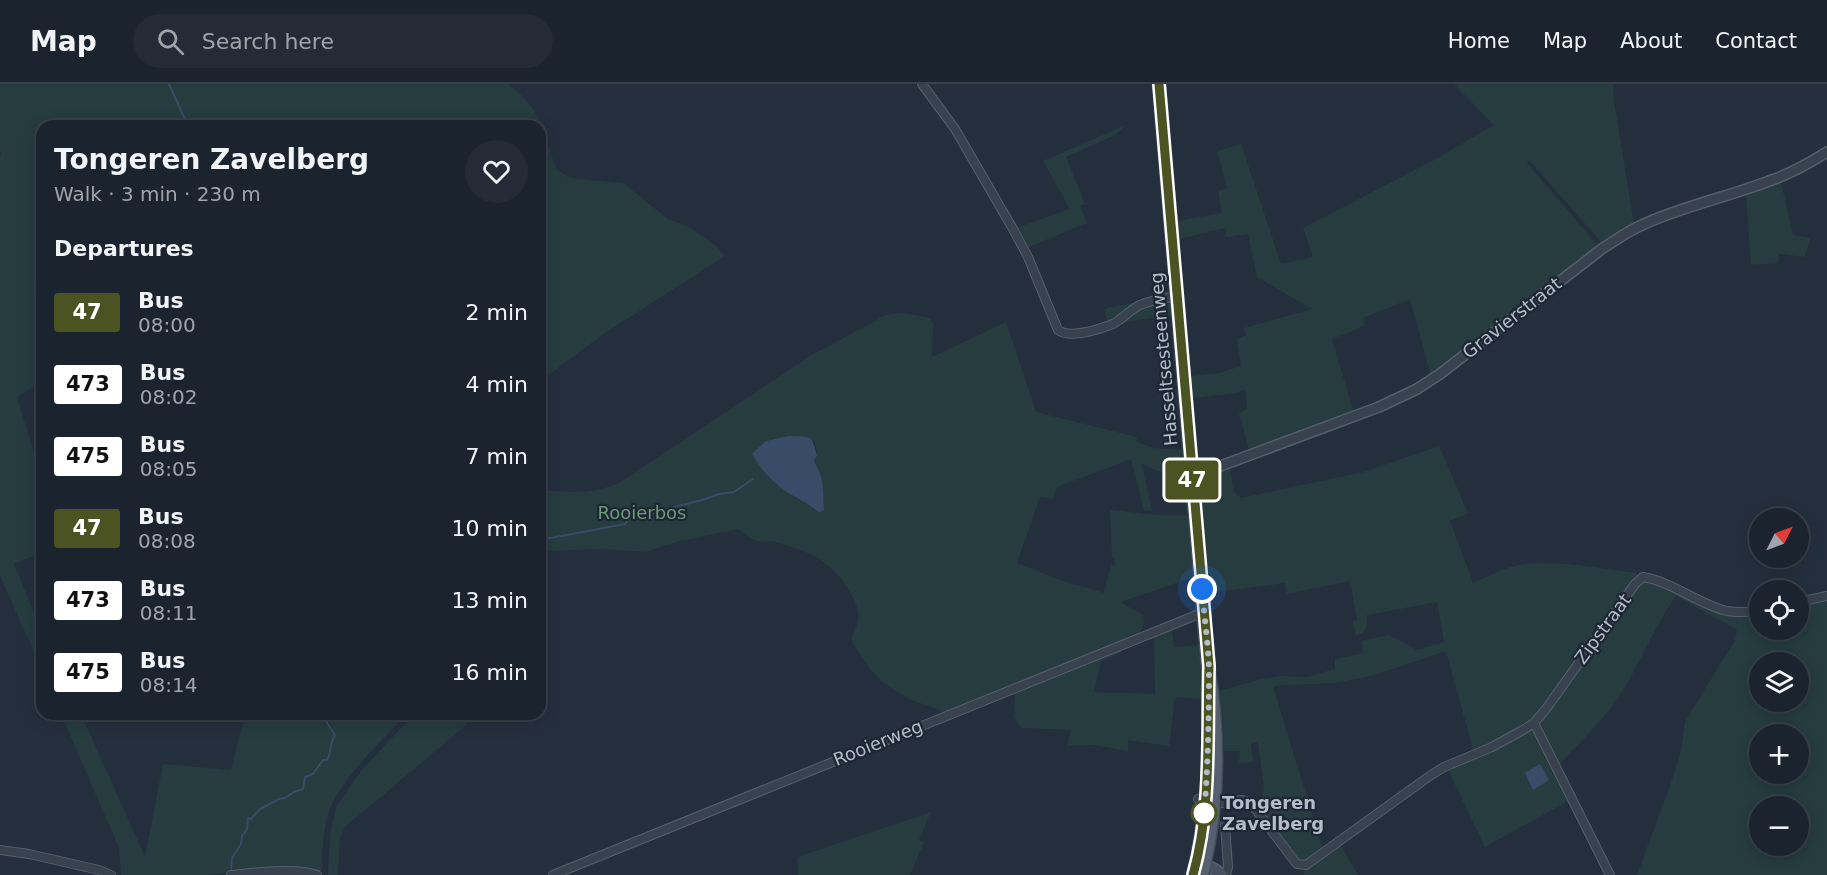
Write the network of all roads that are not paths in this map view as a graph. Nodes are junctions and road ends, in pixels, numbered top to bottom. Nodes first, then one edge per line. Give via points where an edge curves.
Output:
1 (922, 84) edge
2 (1159, 84) edge
3 (1827, 152) edge
4 (1177, 296) junction
5 (1192, 475) junction
6 (1827, 596) edge
7 (1809, 600) edge
8 (1204, 612) junction
9 (1749, 612) edge
10 (1534, 723) junction
11 (1206, 801) junction
12 (1225, 824) dead end
13 (0, 850) edge
14 (1199, 872) edge
15 (111, 875) edge
16 (231, 875) edge
17 (317, 875) edge
18 (553, 875) edge
19 (1224, 875) edge
20 (1610, 875) edge

1 - 4 street via 955,129 1013,229 1059,330 1070,334 1098,328 1114,323 1138,306
2 - 4 main road, Hasseltsesteenweg
3 - 5 street, Gravierstraat via 1768,182 1676,212 1624,235 1440,374 1398,399
4 - 5 main road, Hasseltsesteenweg
5 - 8 main road, Hasseltsesteenweg
6 - 7 street
8 - 11 main road, Hasseltsesteenweg via 1217,771
8 - 18 street, Rooierweg
9 - 10 street, Zipstraat via 1724,610 1643,577
10 - 11 street via 1437,771 1306,865 1293,860 1250,802
10 - 20 street
11 - 14 main road, Hasseltsesteenweg
12 - 19 street via 1228,867
13 - 15 street
14 - 19 main road
16 - 17 street

